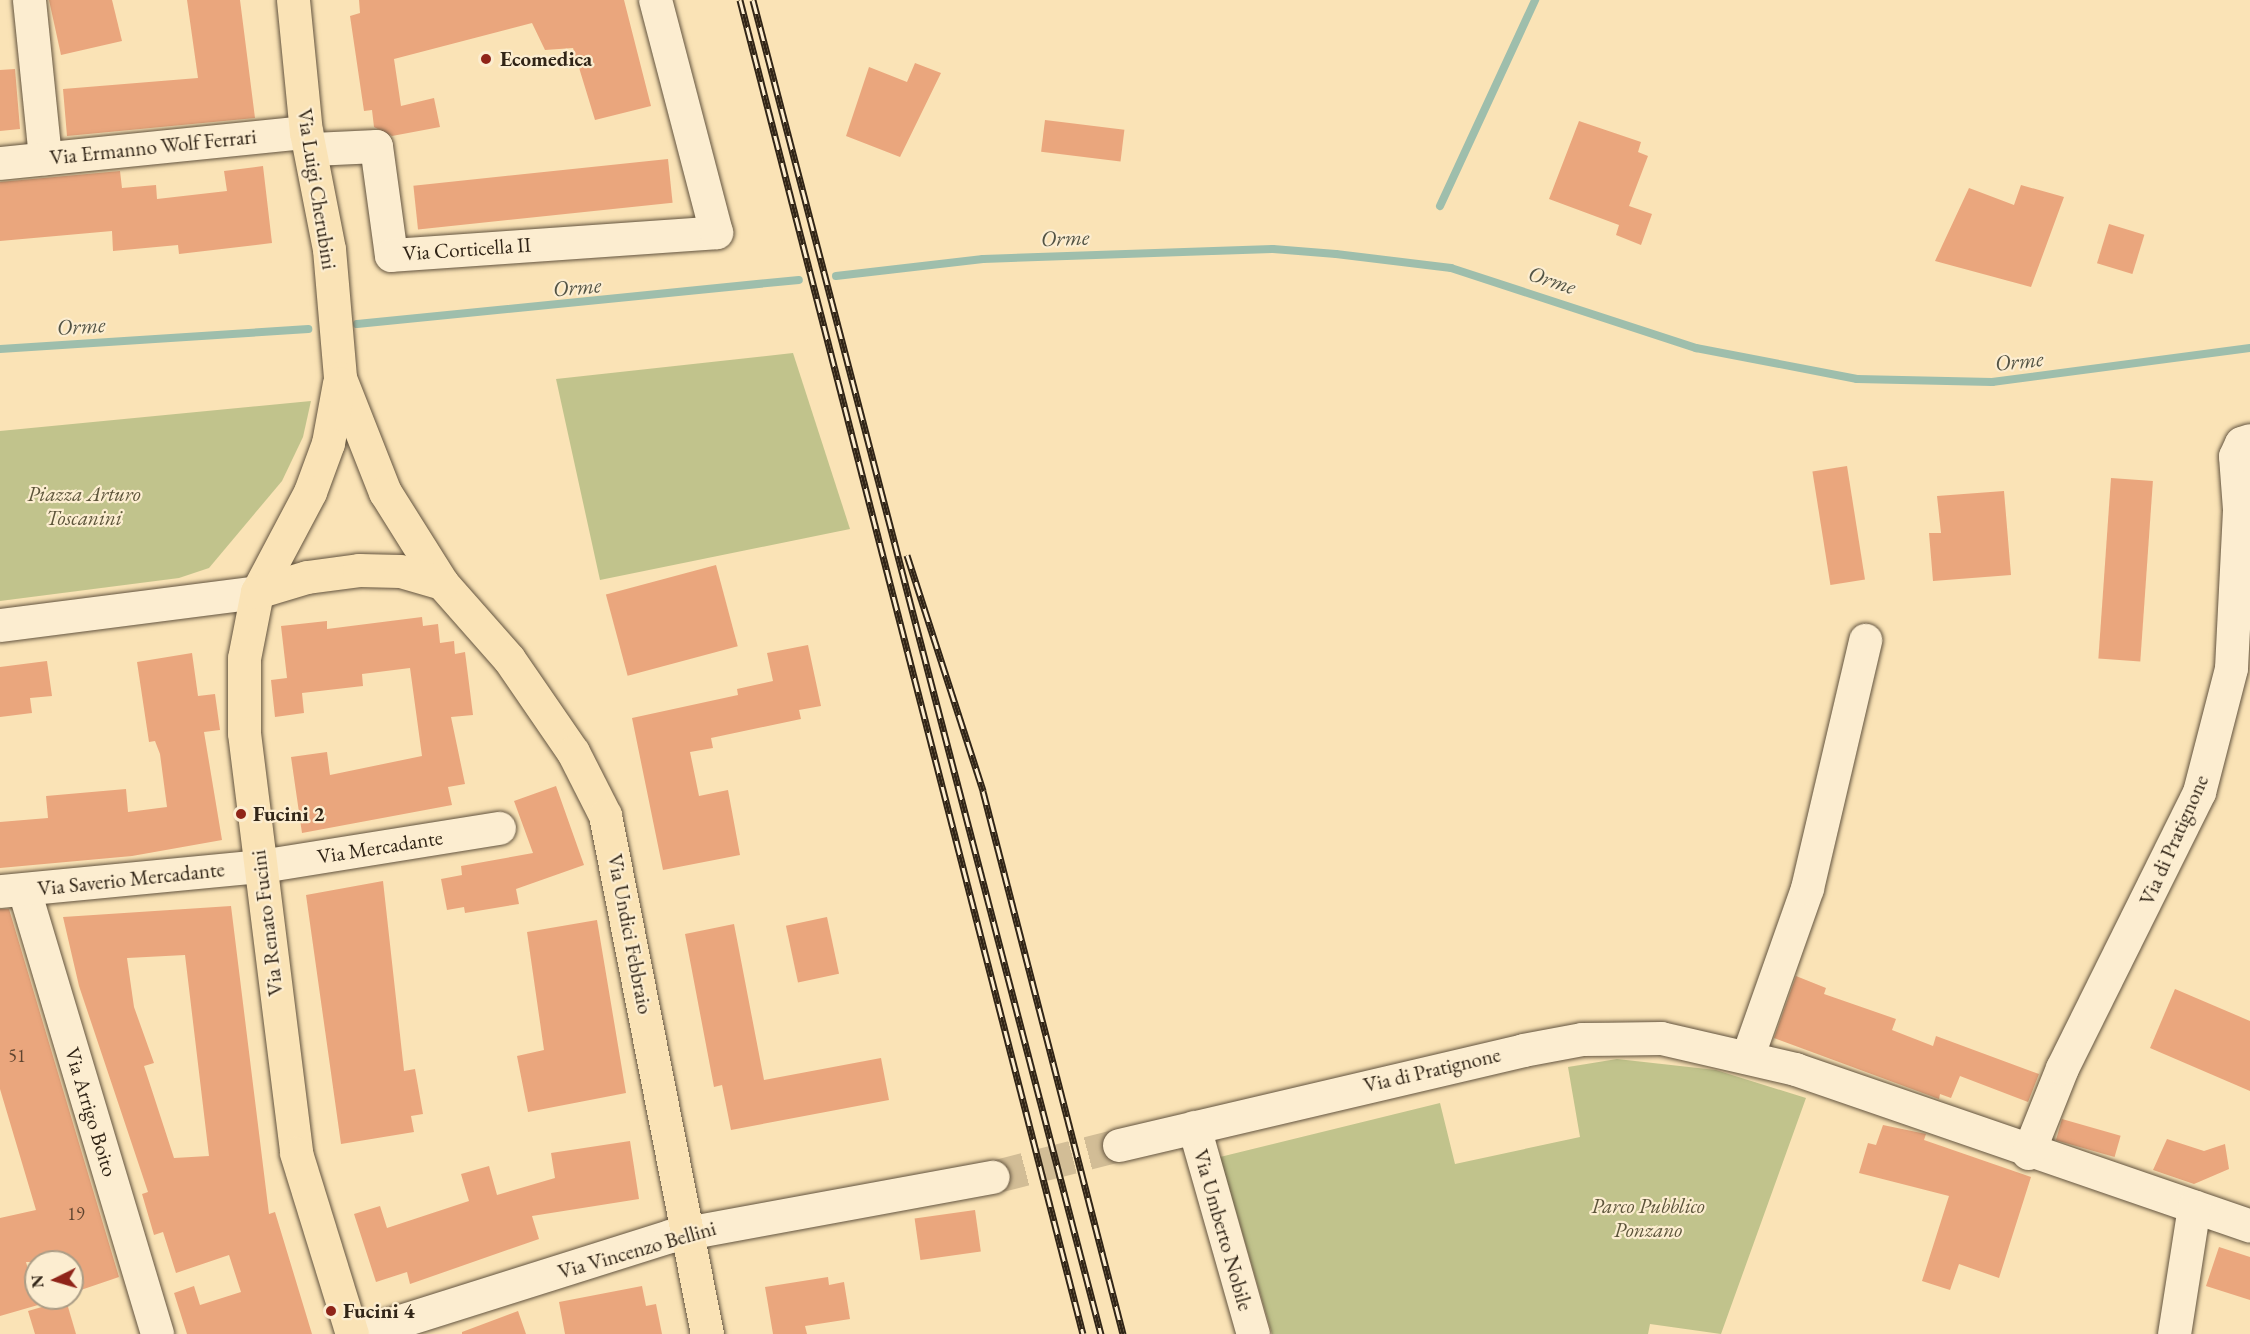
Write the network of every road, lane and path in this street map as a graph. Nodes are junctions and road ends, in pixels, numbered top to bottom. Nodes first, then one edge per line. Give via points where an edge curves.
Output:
1 (29, 0) edge
2 (293, 0) edge
3 (655, 0) edge
4 (309, 140) junction
5 (45, 158) junction
6 (0, 163) edge
7 (340, 378) junction
8 (2250, 440) edge
9 (441, 583) junction
10 (257, 592) junction
11 (0, 625) edge
12 (1865, 640) dead end
13 (499, 828) dead end
14 (261, 866) junction
15 (12, 891) edge
16 (1748, 1055) junction
17 (1194, 1127) junction
18 (1119, 1145) tunnel mouth
19 (2028, 1154) junction
20 (993, 1177) tunnel mouth
21 (2194, 1208) junction
22 (2250, 1226) edge
23 (686, 1232) junction
24 (157, 1334) edge
25 (352, 1334) edge
26 (359, 1334) edge
27 (706, 1334) edge
28 (1253, 1334) edge
29 (2174, 1334) edge

1 - 5 street
2 - 4 main road, Via Luigi Cherubini
3 - 4 street, Via Corticella II via 716,232 391,255 376,146
4 - 5 street, Via Ermanno Wolf Ferrari
4 - 7 main road, Via Luigi Cherubini via 328,249
5 - 6 street, Via Ermanno Wolf Ferrari
7 - 9 main road, Via Undici Febbraio via 385,492
7 - 10 main road, Via Renato Fucini via 328,443 310,492
8 - 19 street, Via di Pratignone via 2241,443 2235,456 2239,509 2231,668 2199,792 2062,1068
9 - 10 main road via 400,571 359,570 307,577
9 - 23 main road, Via Undici Febbraio via 509,659 573,752 605,815
10 - 11 street
10 - 14 main road, Via Renato Fucini via 244,658 244,733
12 - 16 street via 1808,888
13 - 14 street, Via Mercadante
14 - 15 street, Via Saverio Mercadante
14 - 25 main road, Via Renato Fucini via 296,1153
15 - 24 street, Via Arrigo Boito
16 - 17 street, Via di Pratignone via 1661,1038 1582,1039
16 - 19 street, Via di Pratignone
17 - 18 street, Via di Pratignone
17 - 28 street, Via Umberto Nobile
19 - 21 street, Via di Pratignone
20 - 23 street, Via Vincenzo Bellini
21 - 22 street, Via di Pratignone
21 - 29 street
23 - 26 street, Via Vincenzo Bellini
23 - 27 main road, Via Undici Febbraio

